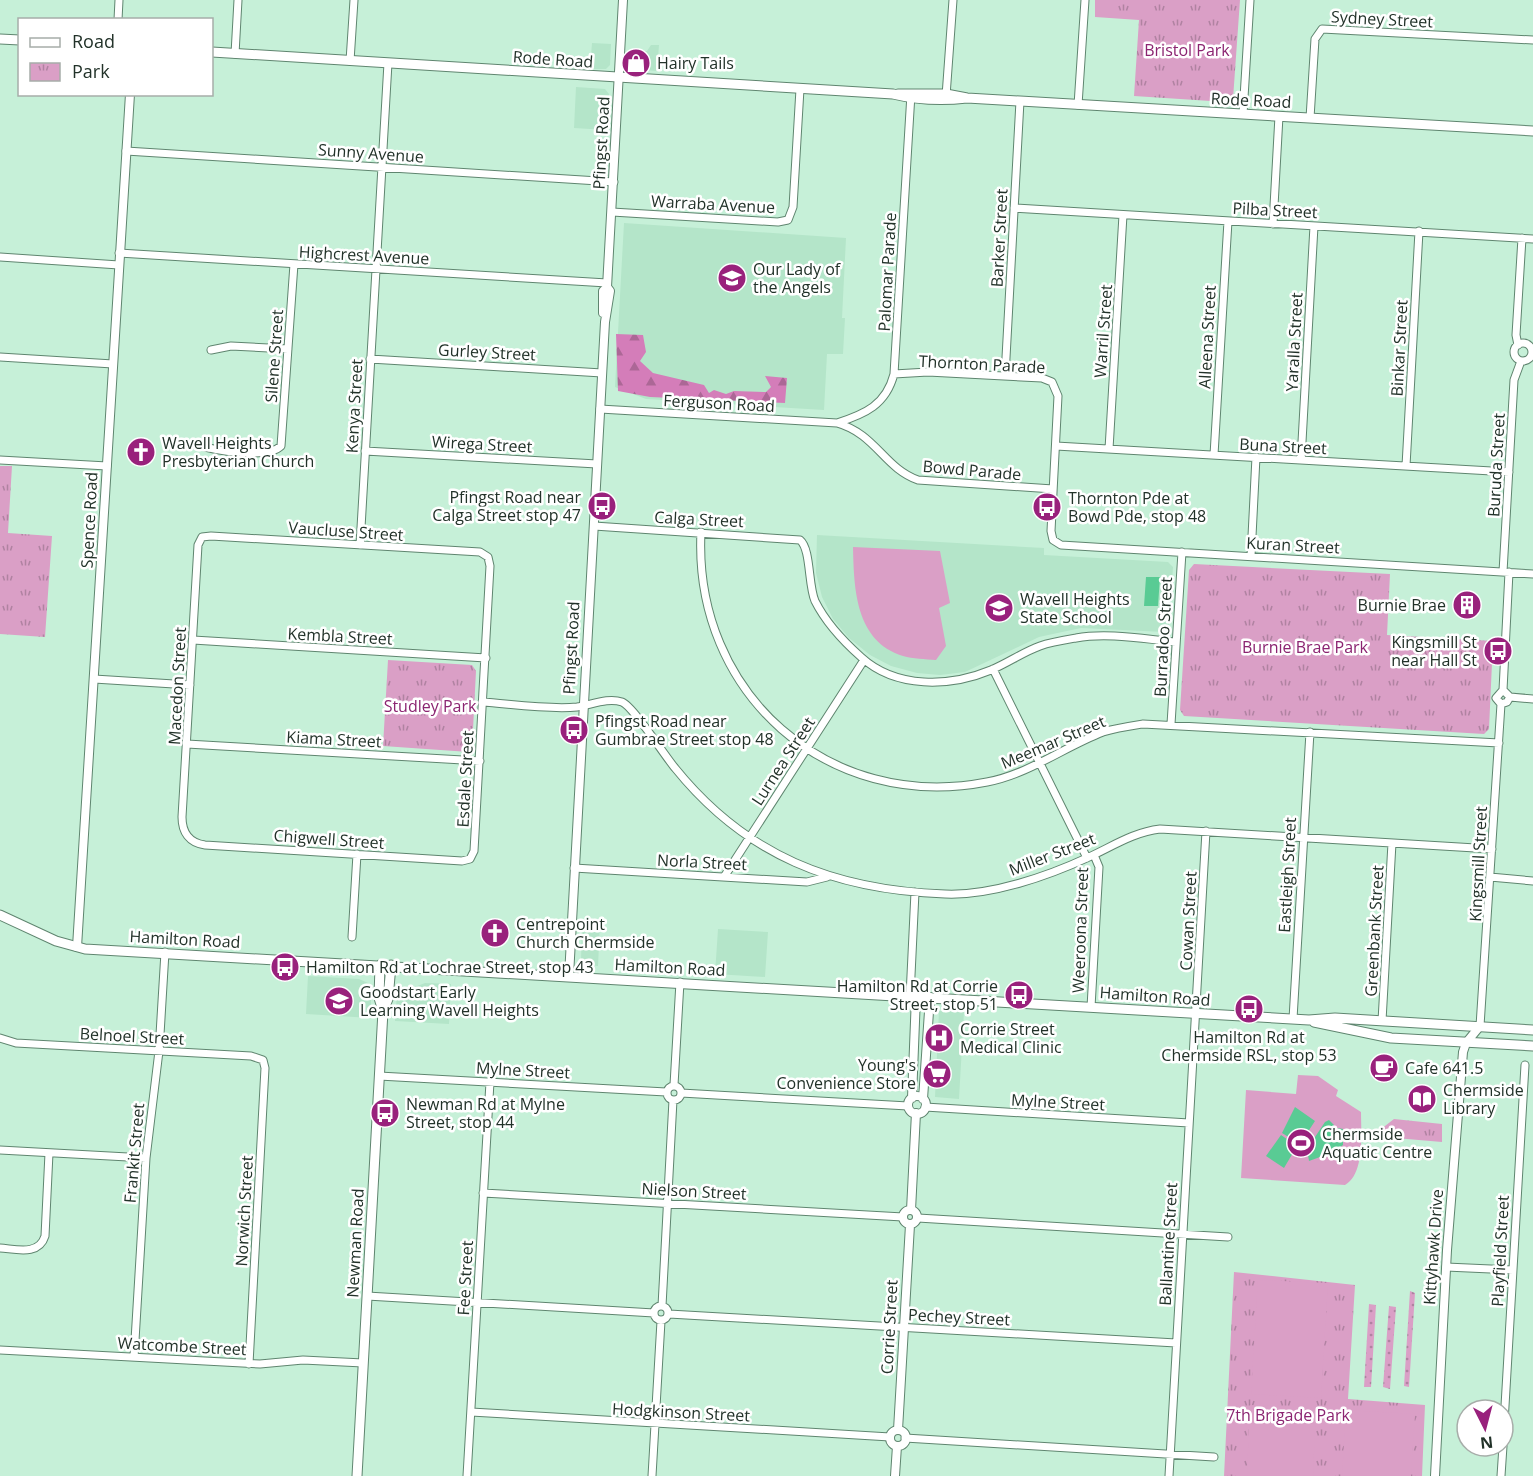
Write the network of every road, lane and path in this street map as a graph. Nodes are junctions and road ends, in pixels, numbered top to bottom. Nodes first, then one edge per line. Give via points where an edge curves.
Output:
1 (119, 0) edge
2 (238, 0) edge
3 (354, 0) edge
4 (624, 0) edge
5 (953, 0) edge
6 (1085, 0) edge
7 (1250, 0) edge
8 (118, 18) edge
9 (0, 39) edge
10 (18, 40) edge
11 (1533, 40) edge
12 (213, 52) edge
13 (235, 54) junction
14 (350, 61) junction
15 (388, 63) junction
16 (619, 78) junction
17 (800, 89) junction
18 (911, 95) junction
19 (130, 96) edge
20 (946, 97) junction
21 (1020, 101) junction
22 (1078, 105) junction
23 (1244, 114) junction
24 (1279, 116) junction
25 (1310, 118) junction
26 (1533, 131) edge
27 (126, 151) junction
28 (382, 168) junction
29 (614, 182) junction
30 (1014, 208) junction
31 (612, 212) junction
32 (1123, 215) junction
33 (1228, 221) junction
34 (1274, 224) junction
35 (1314, 226) junction
36 (1419, 231) junction
37 (1522, 238) junction
38 (1533, 238) edge
39 (120, 253) junction
40 (0, 258) edge
41 (294, 264) junction
42 (119, 265) junction
43 (376, 269) junction
44 (607, 285) junction
45 (1518, 345) junction
46 (288, 349) junction
47 (212, 350) dead end
48 (1532, 350) edge
49 (0, 357) edge
50 (370, 359) junction
51 (1521, 361) junction
52 (113, 364) junction
53 (602, 373) junction
54 (894, 374) junction
55 (1005, 376) junction
56 (600, 410) junction
57 (837, 423) junction
58 (199, 445) dead end
59 (1056, 446) junction
60 (1109, 449) junction
61 (365, 451) junction
62 (1214, 455) junction
63 (1256, 457) junction
64 (0, 460) edge
65 (1301, 460) junction
66 (597, 464) junction
67 (107, 466) junction
68 (1406, 466) junction
69 (1509, 472) junction
70 (1053, 489) junction
71 (594, 526) junction
72 (701, 532) junction
73 (202, 537) joint
74 (1053, 540) joint
75 (360, 545) junction
76 (1182, 552) junction
77 (1251, 556) junction
78 (488, 557) joint
79 (1506, 572) junction
80 (1533, 574) edge
81 (193, 640) junction
82 (1176, 642) junction
83 (486, 658) junction
84 (864, 660) junction
85 (993, 669) junction
86 (94, 679) junction
87 (190, 685) junction
88 (1503, 690) junction
89 (1510, 697) junction
90 (1533, 699) edge
91 (482, 702) junction
92 (1502, 704) junction
93 (583, 706) junction
94 (1172, 724) junction
95 (1310, 732) junction
96 (1499, 743) junction
97 (187, 744) junction
98 (807, 749) junction
99 (480, 761) junction
100 (1040, 763) junction
101 (1206, 831) junction
102 (188, 836) joint
103 (749, 838) junction
104 (1303, 838) junction
105 (1392, 843) junction
106 (1492, 849) junction
107 (357, 854) junction
108 (1091, 856) junction
109 (470, 859) joint
110 (574, 868) junction
111 (724, 877) junction
112 (827, 877) junction
113 (1490, 877) junction
114 (1533, 881) edge
115 (915, 892) junction
116 (0, 915) edge
117 (352, 937) dead end
118 (77, 947) junction
119 (165, 952) junction
120 (386, 965) junction
121 (569, 976) junction
122 (680, 982) junction
123 (913, 996) junction
124 (930, 997) junction
125 (1091, 1006) junction
126 (1195, 1013) junction
127 (1293, 1019) junction
128 (1309, 1020) junction
129 (1382, 1021) junction
130 (1480, 1026) junction
131 (1533, 1030) edge
132 (0, 1038) edge
133 (1466, 1043) junction
134 (1533, 1046) edge
135 (159, 1051) junction
136 (263, 1059) joint
137 (1525, 1065) dead end
138 (379, 1076) junction
139 (490, 1082) junction
140 (674, 1085) junction
141 (666, 1092) junction
142 (681, 1093) junction
143 (673, 1100) junction
144 (910, 1102) junction
145 (924, 1103) junction
146 (916, 1113) junction
147 (1189, 1123) junction
148 (0, 1150) edge
149 (50, 1153) junction
150 (146, 1158) junction
151 (483, 1193) junction
152 (668, 1203) junction
153 (910, 1210) junction
154 (903, 1217) junction
155 (918, 1218) junction
156 (910, 1225) junction
157 (1182, 1233) junction
158 (1228, 1237) dead end
159 (0, 1248) edge
160 (1446, 1266) junction
161 (1513, 1270) junction
162 (367, 1296) junction
163 (477, 1302) junction
164 (662, 1306) junction
165 (654, 1312) junction
166 (669, 1314) junction
167 (660, 1321) junction
168 (904, 1328) junction
169 (1176, 1343) junction
170 (0, 1350) edge
171 (134, 1357) junction
172 (363, 1363) junction
173 (249, 1364) junction
174 (1505, 1398) edge
175 (471, 1412) junction
176 (655, 1424) junction
177 (898, 1430) junction
178 (890, 1437) junction
179 (905, 1438) junction
180 (897, 1446) junction
181 (1170, 1454) junction
182 (1215, 1457) dead end
183 (1502, 1458) edge
184 (357, 1476) edge
185 (467, 1476) edge
186 (652, 1476) edge
187 (895, 1476) edge
188 (1168, 1476) edge
189 (1436, 1476) edge
190 (1501, 1476) edge

1 - 8 street
2 - 13 street
3 - 14 street
4 - 16 street, Pfingst Road
5 - 20 street
6 - 22 street
7 - 23 street
9 - 10 main road
11 - 25 street, Sydney Street via 1322,29 1315,39
12 - 13 main road, Rode Road
13 - 14 main road, Rode Road
14 - 15 main road, Rode Road
15 - 16 main road, Rode Road
15 - 28 street, Kenya Street
16 - 17 main road, Rode Road
16 - 29 street, Pfingst Road
17 - 18 main road, Rode Road
17 - 31 street, Warraba Avenue via 793,207 788,220
18 - 20 main road, Rode Road
18 - 54 street, Palomar Parade
19 - 27 street, Spence Road
20 - 21 main road, Rode Road
21 - 22 main road, Rode Road
21 - 30 street, Barker Street
22 - 23 main road, Rode Road
23 - 24 main road, Rode Road
24 - 25 main road, Rode Road
24 - 34 street
25 - 26 main road, Rode Road
27 - 28 street, Sunny Avenue
27 - 39 street, Spence Road
28 - 29 street, Sunny Avenue
28 - 43 street, Kenya Street
29 - 31 street, Pfingst Road
30 - 32 street, Pilba Street
30 - 55 street, Barker Street
31 - 44 street, Pfingst Road
32 - 33 street, Pilba Street
32 - 60 street, Warril Street
33 - 34 street, Pilba Street
33 - 62 street, Alleena Street
34 - 35 street, Pilba Street
35 - 36 street, Pilba Street
35 - 65 street, Yaralla Street
36 - 37 street, Pilba Street
36 - 68 street, Binkar Street
37 - 38 street, Pilba Street
37 - 45 street
39 - 41 street, Highcrest Avenue
39 - 42 street, Spence Road
40 - 42 street
41 - 43 street, Highcrest Avenue
41 - 46 street, Silene Street
42 - 52 street, Spence Road
43 - 44 street, Highcrest Avenue
43 - 50 street, Kenya Street
44 - 53 street, Pfingst Road via 603,291
45 - 48 street via 1526,344
45 - 51 street via 1514,352
46 - 47 street via 231,346
46 - 58 street, Silene Street via 281,452 213,450
48 - 51 street via 1529,358
49 - 52 street
50 - 53 street, Gurley Street
50 - 61 street, Kenya Street
51 - 69 street, Buruda Street via 1514,377
52 - 67 street, Spence Road
53 - 56 street, Pfingst Road
54 - 55 street, Thornton Parade
54 - 57 street, Palomar Parade via 886,394 875,406 860,416
55 - 59 street, Thornton Parade via 1045,379 1055,385
56 - 57 street, Ferguson Road
56 - 66 street, Pfingst Road
57 - 70 street, Bowd Parade via 866,437 898,470 918,480
59 - 60 street, Buna Street
59 - 70 street, Thornton Parade
60 - 62 street, Buna Street
61 - 66 street, Wirega Street
61 - 75 street, Kenya Street
62 - 63 street, Buna Street
63 - 65 street, Buna Street
63 - 77 street
64 - 67 street
65 - 68 street, Buna Street
66 - 71 street, Pfingst Road
67 - 86 street, Spence Road
68 - 69 street, Buna Street
69 - 79 street, Buruda Street
70 - 74 street, Thornton Parade
71 - 72 street, Calga Street
71 - 93 street, Pfingst Road
72 - 84 street, Calga Street via 793,538 802,542 814,600 842,640
72 - 98 street, Meemar Street via 704,592 713,629 729,664 773,723
73 - 75 street, Vaucluse Street
73 - 81 street, Macedon Street via 198,545
74 - 76 street, Kuran Street via 1063,545
75 - 78 street, Vaucluse Street via 480,552
76 - 77 street, Kuran Street
76 - 82 street, Burradoo Street
77 - 79 street, Kuran Street
78 - 83 street, Esdale Street
79 - 80 street, Kuran Street
79 - 88 street
81 - 83 street, Kembla Street
81 - 87 street, Macedon Street
82 - 85 street via 1083,636 1042,645
82 - 94 street, Burradoo Street
83 - 91 street, Esdale Street
84 - 85 street via 891,675 915,681 953,681
84 - 98 street, Lurnea Street
85 - 100 street, Weeroona Street
86 - 87 street
86 - 118 street, Spence Road
87 - 97 street, Macedon Street
88 - 89 street
88 - 92 street, Kingsmill Street via 1497,695
89 - 90 street
89 - 92 street
91 - 93 street, Miller Street
91 - 99 street, Esdale Street
92 - 96 street, Kingsmill Street
93 - 103 street, Miller Street via 613,701 629,706 688,784
93 - 110 street, Pfingst Road
94 - 95 street, Meemar Street
94 - 100 street, Meemar Street via 1143,724 1102,733
95 - 96 street, Meemar Street
95 - 104 street, Eastleigh Street
96 - 106 street, Kingsmill Street
97 - 99 street, Kiama Street
97 - 102 street, Macedon Street via 182,822
98 - 100 street, Meemar Street via 855,774 908,786 942,788 987,782
98 - 103 street, Lurnea Street
99 - 109 street, Esdale Street via 474,851
100 - 108 street, Weeroona Street
101 - 104 street, Miller Street
101 - 108 street, Miller Street via 1152,830
101 - 126 street, Cowan Street
102 - 107 street, Chigwell Street via 205,845
103 - 111 street, Lurnea Street
103 - 112 street, Miller Street
104 - 105 street, Miller Street
104 - 127 street, Eastleigh Street
105 - 106 street, Miller Street
105 - 129 street, Greenbank Street
106 - 113 street, Kingsmill Street
107 - 109 street, Chigwell Street
107 - 117 street
108 - 115 street, Miller Street via 1010,885 952,894
108 - 125 street, Weeroona Street via 1099,867
110 - 111 street, Norla Street
110 - 121 street, Pfingst Road
111 - 112 street, Norla Street via 811,882
112 - 115 street, Miller Street
113 - 114 street
113 - 130 street, Kingsmill Street
115 - 123 street
116 - 118 main road, Hamilton Road
118 - 119 main road, Hamilton Road
119 - 120 main road, Hamilton Road
119 - 135 street, Frankit Street
120 - 121 main road, Hamilton Road
120 - 138 main road, Newman Road via 388,999 383,1011
121 - 122 main road, Hamilton Road
122 - 123 main road, Hamilton Road
122 - 140 street
123 - 124 main road, Hamilton Road
123 - 144 street
124 - 125 main road, Hamilton Road
124 - 145 street
125 - 126 main road, Hamilton Road
126 - 127 main road, Hamilton Road
126 - 147 street, Ballantine Street
127 - 128 main road, Hamilton Road
128 - 129 main road, Hamilton Road
128 - 133 main road, Hamilton Road via 1391,1038
129 - 130 main road, Hamilton Road
130 - 131 main road, Hamilton Road
130 - 133 street
132 - 135 street, Belnoel Street via 16,1043
133 - 134 main road, Hamilton Road
133 - 160 street, Kittyhawk Drive
135 - 136 street, Belnoel Street
135 - 150 street, Frankit Street
136 - 173 street, Norwich Street
137 - 161 street, Playfield Street
138 - 139 street, Mylne Street
138 - 162 main road, Newman Road
139 - 141 street, Mylne Street
139 - 151 street, Fee Street
140 - 141 street
140 - 142 street
141 - 143 street
142 - 143 street
142 - 144 street
143 - 152 street
144 - 145 street
144 - 146 street
145 - 146 street
145 - 147 street, Mylne Street
146 - 153 street
147 - 157 street, Ballantine Street
148 - 149 street
149 - 150 street
149 - 159 street via 42,1244 29,1250
150 - 171 street, Frankit Street
151 - 152 street, Nielson Street
151 - 163 street, Fee Street
152 - 154 street, Nielson Street
152 - 164 street
153 - 154 street
153 - 155 street
154 - 156 street
155 - 156 street
155 - 157 street
156 - 168 street, Corrie Street
157 - 158 street
157 - 169 street, Ballantine Street
160 - 161 street
160 - 189 street, Kittyhawk Drive
161 - 174 street, Playfield Street
162 - 163 street
162 - 172 main road, Newman Road
163 - 165 street
163 - 175 street, Fee Street
164 - 165 street
164 - 166 street
165 - 167 street
166 - 167 street
166 - 168 street, Pechey Street
167 - 176 street
168 - 169 street, Pechey Street
168 - 177 street, Corrie Street
169 - 181 street, Ballantine Street
170 - 171 street, Watcombe Street
171 - 173 street, Watcombe Street
172 - 173 street, Watcombe Street via 303,1360
172 - 184 main road, Newman Road
175 - 176 street, Hodgkinson Street
175 - 185 street, Fee Street
176 - 178 street, Hodgkinson Street
176 - 186 street
177 - 178 street
177 - 179 street
178 - 180 street
179 - 180 street
179 - 181 street
180 - 187 street
181 - 182 street
181 - 188 street, Ballantine Street
183 - 190 street

